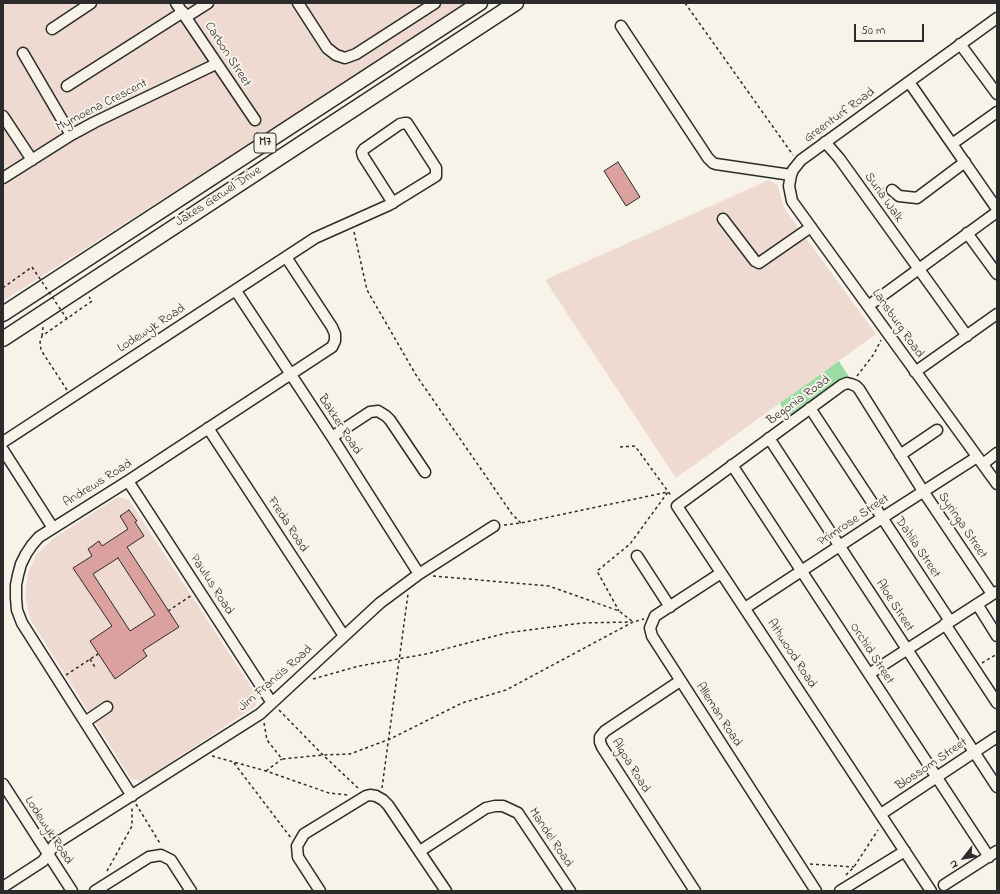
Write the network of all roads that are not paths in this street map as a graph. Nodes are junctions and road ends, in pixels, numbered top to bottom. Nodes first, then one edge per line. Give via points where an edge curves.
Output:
1 (91, 3) edge
2 (176, 3) edge
3 (208, 3) edge
4 (298, 3) edge
5 (480, 3) edge
6 (516, 3) edge
7 (430, 4) edge
8 (185, 14) junction
9 (997, 18) edge
10 (621, 26) dead end
11 (52, 29) dead end
12 (960, 44) junction
13 (23, 53) dead end
14 (216, 64) junction
15 (909, 82) junction
16 (67, 86) dead end
17 (997, 94) edge
18 (997, 112) edge
19 (3, 116) edge
20 (255, 120) dead end
21 (70, 135) junction
22 (825, 142) junction
23 (952, 144) junction
24 (32, 160) junction
25 (965, 162) junction
26 (791, 175) junction
27 (3, 178) edge
28 (892, 190) dead end
29 (393, 203) junction
30 (996, 214) edge
31 (723, 219) dead end
32 (811, 226) junction
33 (967, 233) junction
34 (286, 258) junction
35 (919, 269) junction
36 (997, 274) edge
37 (236, 291) junction
38 (868, 306) junction
39 (49, 309) junction
40 (3, 314) edge
41 (997, 314) edge
42 (967, 336) junction
43 (3, 340) edge
44 (3, 346) edge
45 (915, 372) junction
46 (290, 375) junction
47 (810, 408) junction
48 (208, 428) junction
49 (937, 430) dead end
50 (332, 437) junction
51 (770, 438) junction
52 (3, 442) edge
53 (3, 450) edge
54 (997, 453) edge
55 (900, 455) junction
56 (980, 460) junction
57 (732, 465) junction
58 (425, 472) dead end
59 (128, 481) junction
60 (997, 484) edge
61 (923, 491) junction
62 (677, 506) joint
63 (882, 518) junction
64 (494, 526) road end
65 (53, 528) junction
66 (840, 546) junction
67 (637, 556) dead end
68 (801, 572) junction
69 (722, 573) junction
70 (419, 574) junction
71 (994, 593) edge
72 (977, 604) junction
73 (670, 607) junction
74 (745, 608) junction
75 (948, 622) junction
76 (344, 636) junction
77 (997, 636) edge
78 (907, 648) junction
79 (869, 674) junction
80 (680, 681) junction
81 (272, 703) junction
82 (997, 703) edge
83 (107, 707) dead end
84 (85, 722) junction
85 (997, 737) edge
86 (974, 752) junction
87 (936, 778) junction
88 (3, 784) edge
89 (997, 787) edge
90 (132, 796) junction
91 (881, 814) junction
92 (420, 851) junction
93 (906, 852) junction
94 (47, 854) junction
95 (993, 854) edge
96 (944, 885) dead end
97 (3, 887) edge
98 (72, 891) edge
99 (95, 891) edge
100 (191, 891) edge
101 (320, 891) edge
102 (446, 891) edge
103 (570, 891) edge
104 (695, 891) edge
105 (816, 891) edge
106 (840, 891) edge
107 (931, 891) edge

1 - 11 street
2 - 8 street, Carbon Street
3 - 8 street
4 - 7 street via 327,48 336,55 346,58 356,54
5 - 40 highway, Jakes Gerwel Drive / M7
6 - 39 highway, Jakes Gerwel Drive / M7
8 - 14 street, Carbon Street
8 - 16 street
9 - 12 street, Greenturf Road
10 - 26 street via 712,163
12 - 15 street, Greenturf Road
12 - 17 street
13 - 21 street
14 - 20 street, Carbon Street
14 - 21 street, Mymoena Crescent
15 - 22 street, Greenturf Road
15 - 23 street
18 - 23 street
19 - 24 street
21 - 24 street, Mymoena Crescent
22 - 26 street, Greenturf Road via 796,164
22 - 35 street, Suria Walk
23 - 25 street
24 - 27 street, Mymoena Crescent
25 - 28 street, Suria Walk via 917,198 899,196
25 - 30 street
26 - 32 street, Lansburg Road via 789,186 792,200
29 - 29 street, Lodewyk Road via 437,173 407,123 400,124 362,152
29 - 34 street, Lodewyk Road via 315,238
30 - 33 street
31 - 32 street via 759,263
32 - 38 street, Lansburg Road
33 - 35 street
33 - 36 street
34 - 37 street, Lodewyk Road
34 - 46 street, Andrews Road via 335,334 332,347
35 - 38 street
35 - 42 street, Suria Walk
37 - 46 street, Bakker Road
37 - 52 street, Lodewyk Road
38 - 45 street, Lansburg Road
39 - 43 highway, Jakes Gerwel Drive / M7
39 - 44 highway
41 - 42 street
42 - 45 street
45 - 56 street, Lansburg Road
46 - 48 street, Andrews Road
46 - 50 street, Bakker Road
47 - 51 street, Begonia Road
47 - 55 street, Begonia Road via 844,384 856,386
47 - 63 street, Dahlia Street
48 - 59 street, Andrews Road
48 - 76 street, Freda Road
49 - 55 street
50 - 58 street via 370,412 378,411 390,420
50 - 70 street, Bakker Road
51 - 57 street, Begonia Road
51 - 66 street, Aloe Street
53 - 65 street
54 - 56 street, Primrose Street
55 - 61 street, Begonia Road
56 - 60 street, Lansburg Road
56 - 61 street, Primrose Street
57 - 62 street, Begonia Road
57 - 68 street, Orchid Street
59 - 65 street, Andrews Road
59 - 81 street, Paulus Road
61 - 63 street, Primrose Street
61 - 71 street, Syringa Street
62 - 69 street, Athwood Road
63 - 66 street, Primrose Street
63 - 75 street, Dahlia Street
64 - 70 street, Jim Francis Road
65 - 84 street, Andrews Road via 39,537 21,564 16,585 17,610 22,624
66 - 68 street, Primrose Street
66 - 78 street, Aloe Street
67 - 73 street
68 - 74 street, Primrose Street
68 - 79 street, Orchid Street
69 - 73 street
69 - 74 street, Athwood Road
70 - 76 street, Jim Francis Road via 380,603
71 - 72 street
72 - 75 street
72 - 77 street
73 - 80 street, Alleman Road via 655,616 650,628 652,636
74 - 91 street, Athwood Road
75 - 78 street
75 - 82 street, Dahlia Street
76 - 81 street, Jim Francis Road
78 - 79 street
78 - 86 street, Aloe Street
79 - 87 street, Orchid Street
80 - 104 street, Algoa Road via 605,731 600,737 600,742
80 - 105 street, Alleman Road
81 - 90 street, Jim Francis Road via 260,714
83 - 84 street
84 - 90 street, Andrews Road
85 - 86 street, Blossom Street
86 - 87 street, Blossom Street
86 - 89 street, Aloe Street
87 - 91 street, Blossom Street
87 - 95 street, Orchid Street
88 - 94 street, Lodewyk Road
90 - 94 street, Jim Francis Road via 56,844
91 - 93 street, Athwood Road
92 - 101 street via 388,805 383,800 371,796 304,834 297,846 298,857
92 - 102 street
92 - 103 street, Mandel Road via 486,808 503,806 518,813
93 - 106 street
93 - 107 street, Athwood Road
94 - 97 street, Jim Francis Road via 43,861
94 - 98 street, Lodewyk Road
95 - 96 street
99 - 100 street via 149,857 161,855 171,860

